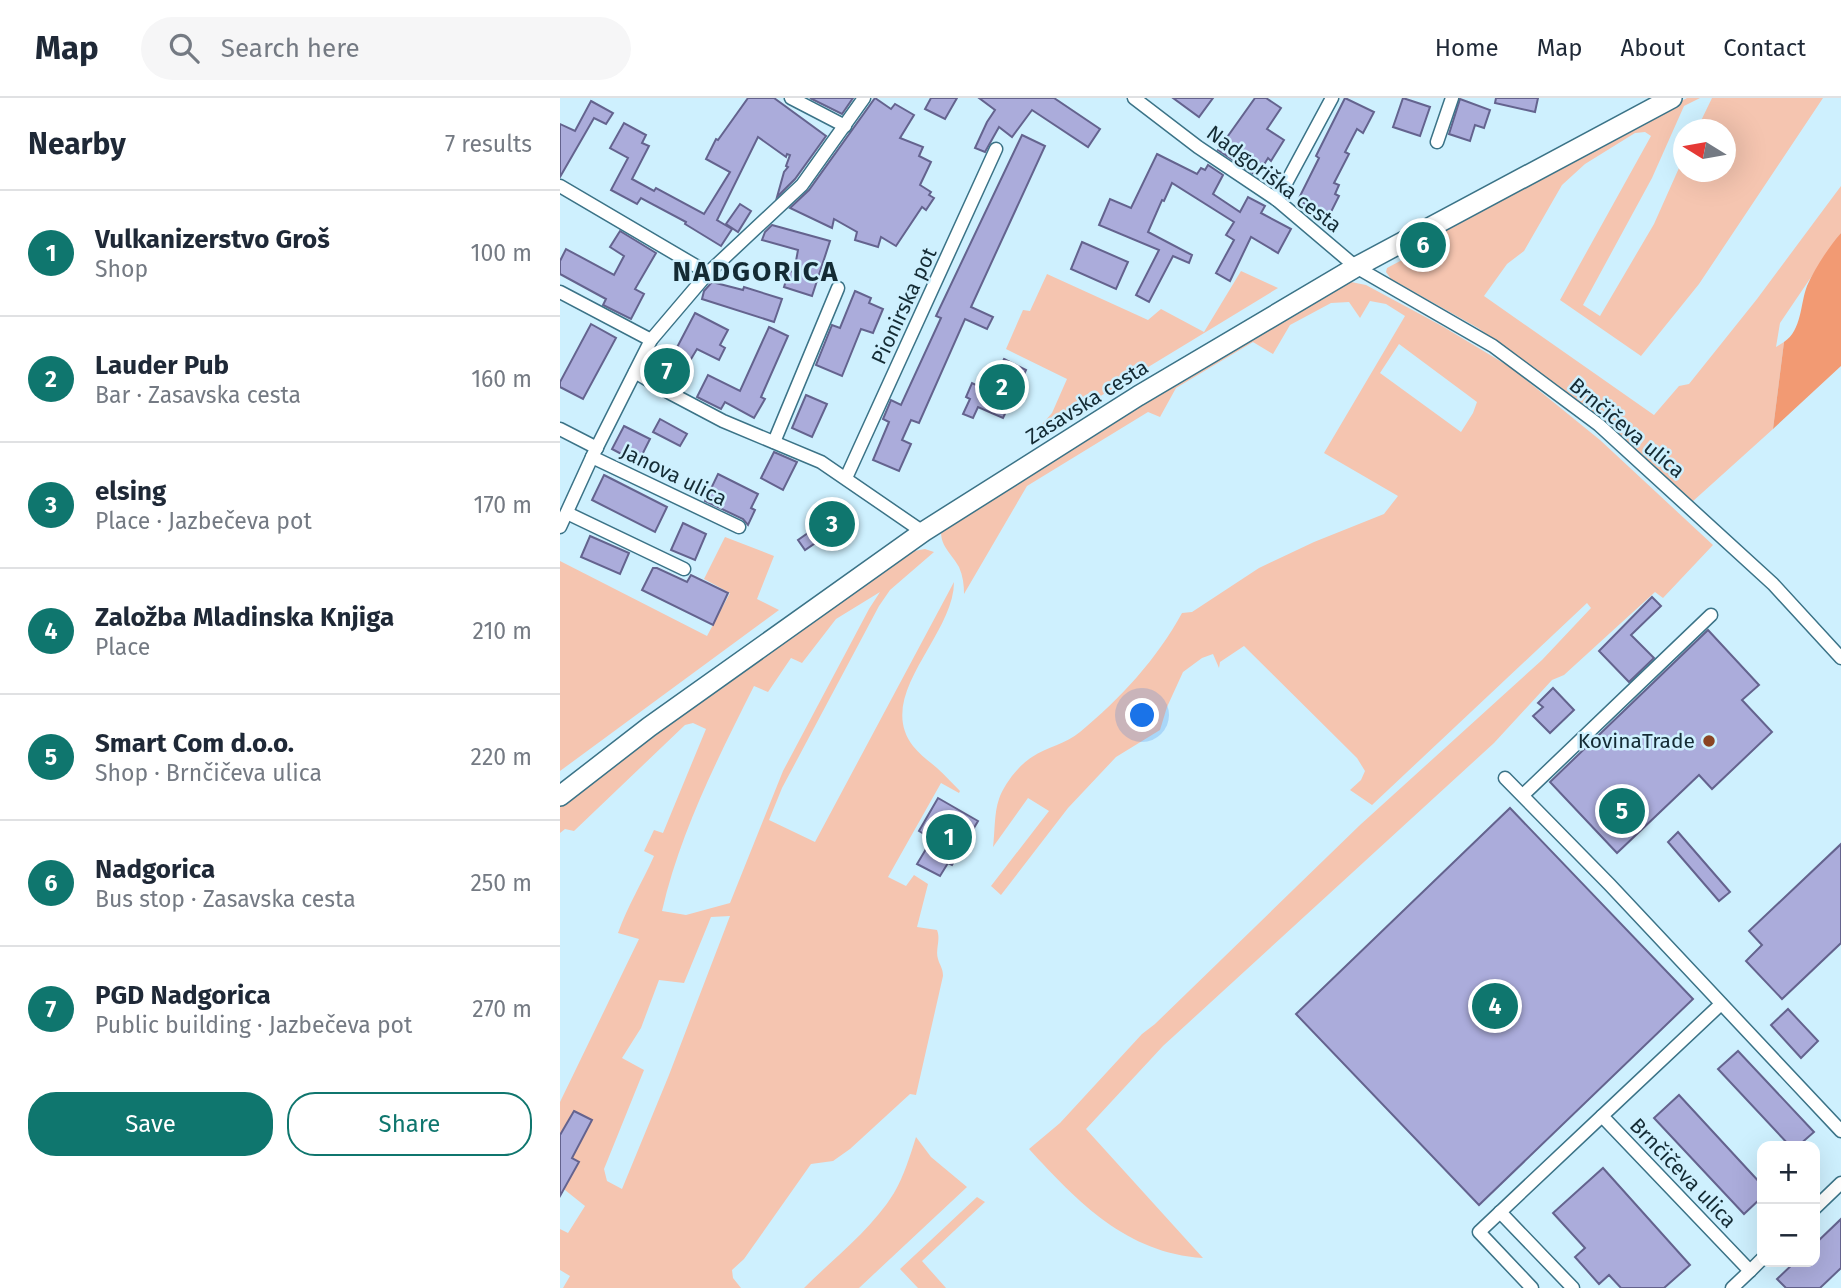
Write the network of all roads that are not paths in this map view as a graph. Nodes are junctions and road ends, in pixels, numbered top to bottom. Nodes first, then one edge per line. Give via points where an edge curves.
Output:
1 (791, 98) edge
2 (864, 98) edge
3 (1332, 98) edge
4 (1452, 98) edge
5 (1672, 98) edge
6 (1141, 100) edge
7 (845, 126) junction
8 (1437, 142) dead end
9 (996, 149) dead end
10 (560, 186) edge
11 (1277, 200) junction
12 (1356, 267) junction
13 (708, 273) junction
14 (838, 289) dead end
15 (560, 292) edge
16 (651, 341) junction
17 (635, 372) junction
18 (560, 429) edge
19 (774, 442) junction
20 (594, 452) junction
21 (846, 478) junction
22 (567, 513) junction
23 (560, 527) edge
24 (739, 527) dead end
25 (923, 532) junction
26 (684, 569) dead end
27 (1710, 615) dead end
28 (1841, 658) edge
29 (1505, 778) dead end
30 (1523, 795) junction
31 (560, 796) edge
32 (1721, 1004) junction
33 (1602, 1116) junction
34 (1841, 1131) edge
35 (1841, 1183) edge
36 (1819, 1204) edge
37 (1500, 1212) junction
38 (1757, 1264) edge
39 (1749, 1271) junction
40 (1532, 1288) edge
41 (1573, 1288) edge
42 (1731, 1288) edge

1 - 7 street
2 - 7 street
3 - 11 street
4 - 8 street
5 - 12 main road, Zasavska cesta
6 - 11 street, Nadgoriška cesta via 1198,147
7 - 13 street via 802,186
9 - 21 street, Pionirska pot
10 - 13 street
11 - 12 street, Nadgoriška cesta
12 - 25 main road, Zasavska cesta
12 - 28 street, Brnčičeva ulica via 1493,346 1599,425 1773,584
13 - 16 street
14 - 19 street
15 - 16 street
16 - 17 street
17 - 19 street via 712,415
17 - 20 street
18 - 20 street, Janova ulica
19 - 21 street
20 - 22 street
20 - 24 street, Janova ulica
21 - 25 street
22 - 23 street
22 - 26 street
25 - 31 main road, Zasavska cesta
27 - 30 street
29 - 30 street
30 - 32 street
32 - 33 street, Brnčičeva ulica
32 - 34 street
33 - 37 street
33 - 39 street, Brnčičeva ulica
35 - 36 street
37 - 40 street via 1479,1232
37 - 41 street
38 - 39 street
39 - 42 street

